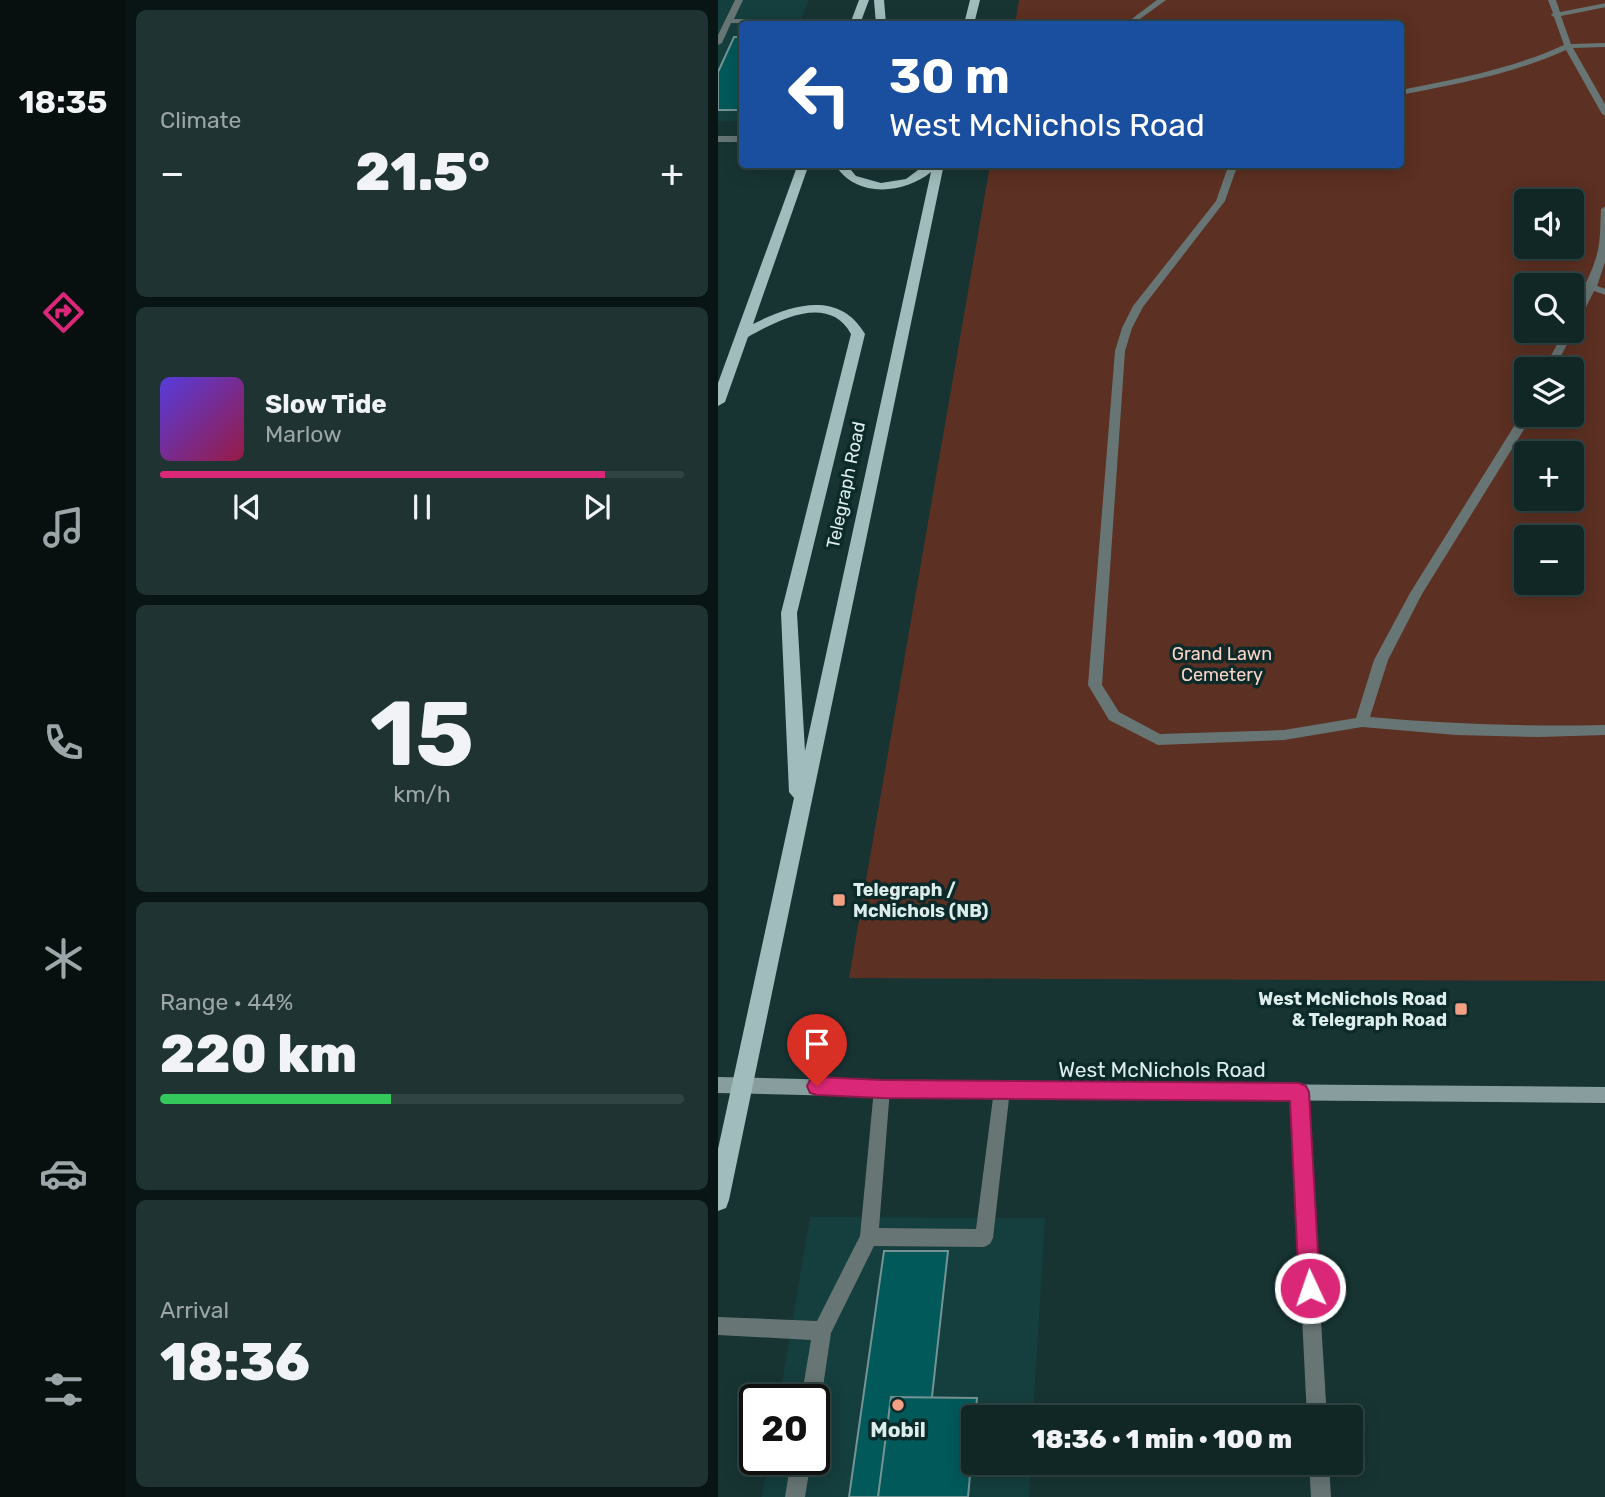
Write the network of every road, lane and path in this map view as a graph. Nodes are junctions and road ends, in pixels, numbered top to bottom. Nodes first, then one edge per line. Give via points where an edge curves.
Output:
1 (739, 0) edge
2 (864, 0) edge
3 (879, 0) edge
4 (975, 0) edge
5 (1162, 0) edge
6 (1552, 0) edge
7 (1605, 5) edge
8 (1555, 15) junction
9 (729, 21) junction
10 (739, 21) edge
11 (856, 21) edge
12 (881, 21) edge
13 (970, 21) edge
14 (1133, 21) edge
15 (718, 43) edge
16 (1568, 46) junction
17 (1605, 46) edge
18 (1404, 92) edge
19 (1605, 114) edge
20 (718, 139) edge
21 (739, 139) edge
22 (803, 168) edge
23 (841, 168) edge
24 (929, 168) edge
25 (934, 168) edge
26 (1232, 168) edge
27 (1605, 209) edge
28 (1591, 288) junction
29 (1605, 292) edge
30 (1584, 301) edge
31 (742, 335) junction
32 (718, 402) edge
33 (1520, 427) edge
34 (1362, 722) junction
35 (1605, 730) edge
36 (799, 815) junction
37 (718, 1085) edge
38 (743, 1085) junction
39 (882, 1089) junction
40 (1002, 1090) junction
41 (1299, 1092) junction
42 (1605, 1095) edge
43 (718, 1200) edge
44 (869, 1237) junction
45 (718, 1326) edge
46 (822, 1331) junction
47 (814, 1384) edge
48 (1316, 1405) edge
49 (799, 1475) edge
50 (1320, 1475) edge
51 (795, 1497) edge
52 (1321, 1497) edge

1 - 9 street
2 - 11 main road
3 - 12 main road
4 - 13 main road
5 - 14 street
6 - 8 street
7 - 8 street
8 - 16 street
9 - 10 street
9 - 15 street
16 - 17 street
16 - 18 street via 1535,61
16 - 19 street
20 - 21 street
22 - 31 main road
23 - 24 main road via 850,180 881,185 908,182
25 - 36 main road, Telegraph Road
26 - 34 street via 1220,201 1138,306 1120,351 1095,684 1114,716 1158,740 1284,735
27 - 28 street via 1603,252
28 - 29 street
28 - 30 street
31 - 32 main road
31 - 36 main road, Telegraph Road via 771,319 826,309 848,318 858,334 789,613
33 - 34 street via 1416,593 1381,660
34 - 35 street via 1539,733
36 - 38 main road, Telegraph Road
37 - 38 main road, West McNichols Road
38 - 39 main road, West McNichols Road
38 - 43 main road, Telegraph Road
39 - 40 main road, West McNichols Road
39 - 44 street
40 - 41 main road, West McNichols Road
40 - 44 street via 984,1238
41 - 42 main road, West McNichols Road
41 - 48 street
44 - 46 street
45 - 46 street
46 - 47 street
49 - 51 street
50 - 52 street

